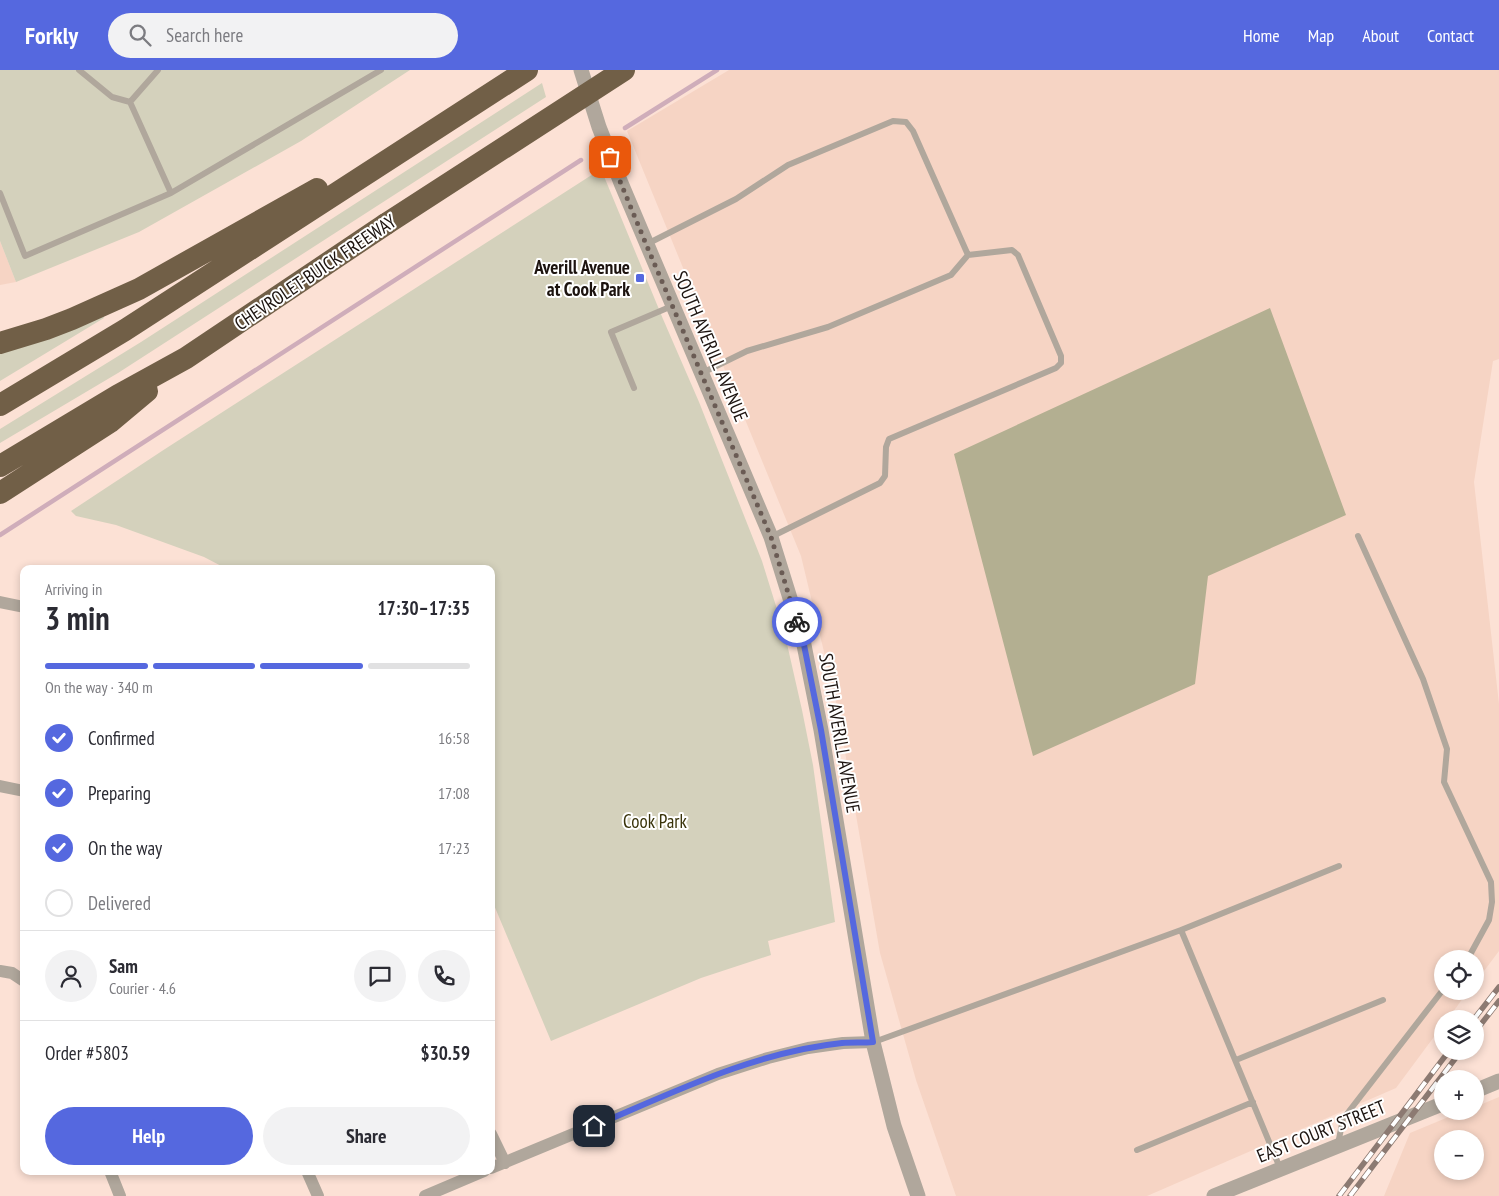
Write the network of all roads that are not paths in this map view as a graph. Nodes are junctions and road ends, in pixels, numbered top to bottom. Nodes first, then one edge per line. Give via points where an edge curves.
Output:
1 (79, 70) edge
2 (158, 70) edge
3 (381, 70) edge
4 (527, 70) edge
5 (582, 70) edge
6 (624, 70) edge
7 (130, 102) junction
8 (476, 102) junction
9 (0, 193) edge
10 (171, 194) junction
11 (646, 244) junction
12 (968, 255) junction
13 (672, 306) junction
14 (0, 343) edge
15 (186, 358) junction
16 (701, 373) junction
17 (634, 388) dead end
18 (0, 404) edge
19 (0, 466) edge
20 (0, 494) edge
21 (1358, 536) dead end
22 (771, 537) junction
23 (0, 602) edge
24 (20, 606) edge
25 (0, 786) edge
26 (20, 790) edge
27 (1339, 866) dead end
28 (1181, 930) junction
29 (1474, 950) edge
30 (0, 971) edge
31 (20, 978) edge
32 (1383, 1000) dead end
33 (1434, 1000) edge
34 (873, 1042) junction
35 (1236, 1060) junction
36 (1499, 1081) edge
37 (1484, 1087) edge
38 (1253, 1102) junction
39 (1434, 1107) edge
40 (495, 1142) edge
41 (1338, 1145) junction
42 (1137, 1150) dead end
43 (505, 1162) junction
44 (495, 1166) edge
45 (1280, 1168) junction
46 (112, 1175) edge
47 (310, 1175) edge
48 (475, 1175) edge
49 (120, 1196) edge
50 (318, 1196) edge
51 (425, 1196) edge
52 (918, 1196) edge
53 (1214, 1196) edge

1 - 7 lane via 112,97
2 - 7 lane
3 - 10 lane
4 - 8 highway
5 - 11 street, SOUTH AVERILL AVENUE via 599,127
6 - 15 highway, CHEVROLET-BUICK FREEWAY, bridge
7 - 10 lane
8 - 14 highway via 139,289 72,319
8 - 18 highway via 125,330
9 - 10 lane via 25,256
11 - 12 lane via 736,199 788,165 893,121 906,122 913,131
11 - 13 street, SOUTH AVERILL AVENUE
12 - 16 lane via 950,275 828,327 747,351
12 - 22 lane via 1012,250 1018,255 1061,356 1061,363 1056,368 889,440 885,476 880,483
13 - 16 street, SOUTH AVERILL AVENUE
13 - 17 lane via 611,332
15 - 19 highway, CHEVROLET-BUICK FREEWAY
15 - 20 highway via 110,422
16 - 22 street, SOUTH AVERILL AVENUE
21 - 29 lane via 1423,679 1447,749 1444,782 1491,882 1489,920
22 - 34 street, SOUTH AVERILL AVENUE via 803,640
23 - 24 street
25 - 26 street
27 - 28 lane
28 - 34 lane
28 - 35 lane
30 - 31 street
32 - 35 lane
33 - 41 lane via 1343,1118
34 - 43 street via 808,1048 718,1074
34 - 52 street, SOUTH AVERILL AVENUE via 894,1126
35 - 38 lane
36 - 37 street
38 - 42 lane
38 - 45 lane
39 - 41 street, EAST COURT STREET
40 - 43 street
41 - 45 street, EAST COURT STREET
43 - 44 street
45 - 53 street, EAST COURT STREET
46 - 49 street
47 - 50 street
48 - 51 street

